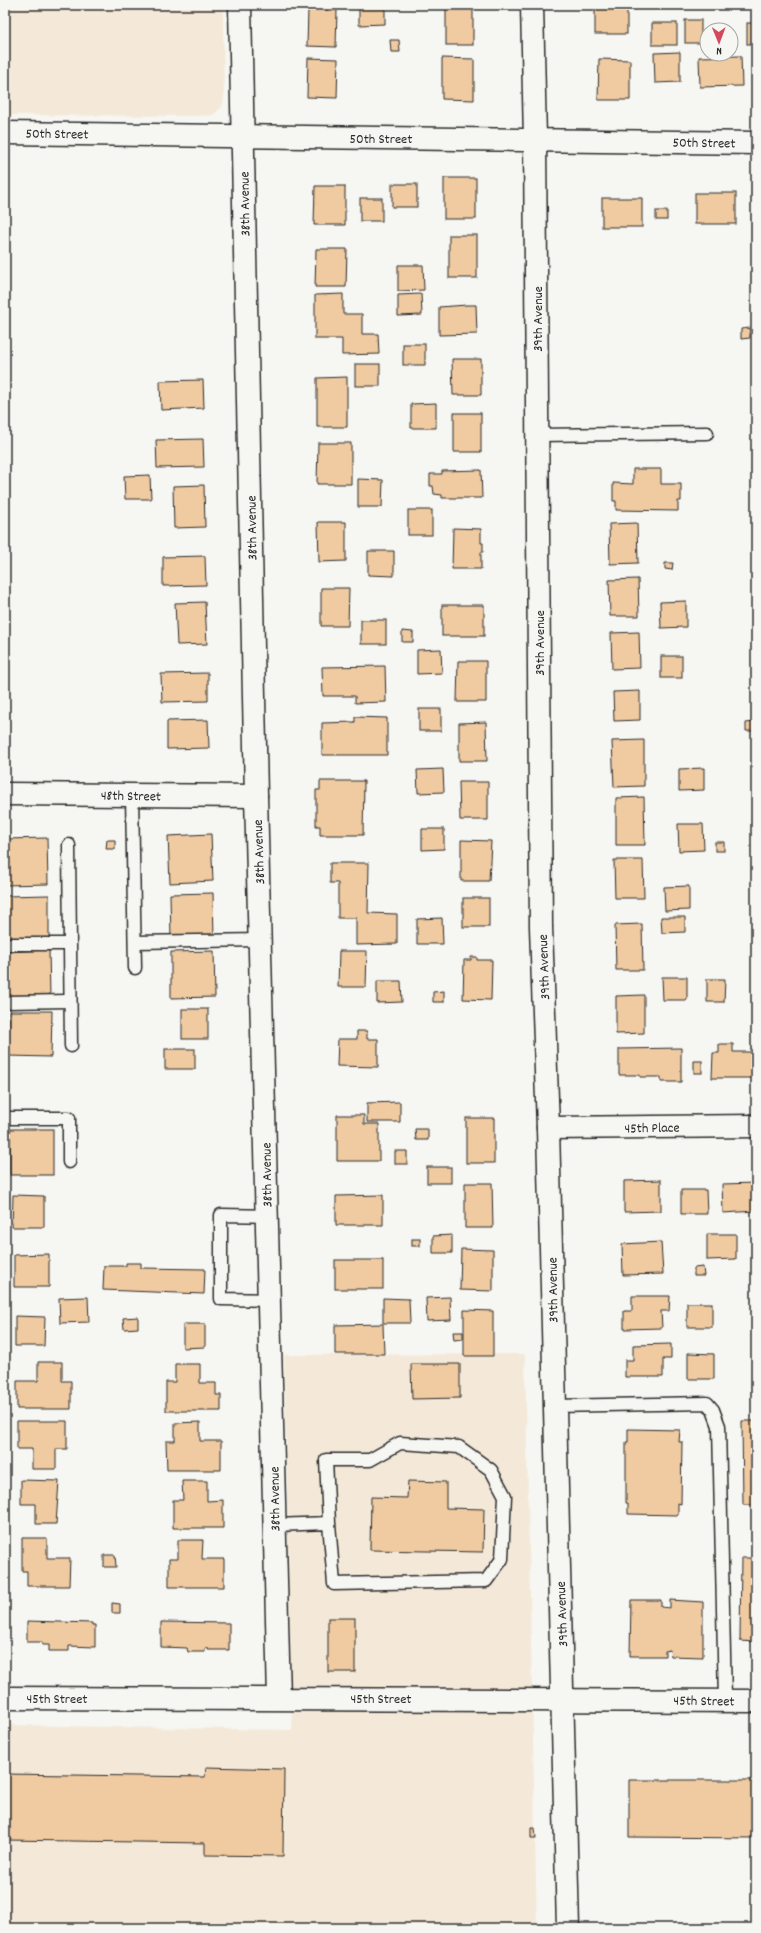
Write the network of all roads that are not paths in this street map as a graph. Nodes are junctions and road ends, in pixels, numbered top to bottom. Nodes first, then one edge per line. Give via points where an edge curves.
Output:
1 (240, 5) edge
2 (532, 5) edge
3 (5, 132) edge
4 (243, 137) junction
5 (535, 139) junction
6 (756, 143) edge
7 (708, 433) dead end
8 (537, 435) junction
9 (5, 794) edge
10 (132, 795) junction
11 (256, 796) junction
12 (69, 846) dead end
13 (260, 940) junction
14 (134, 942) junction
15 (5, 944) edge
16 (69, 944) junction
17 (135, 968) dead end
18 (69, 1001) junction
19 (5, 1002) edge
20 (71, 1046) dead end
21 (5, 1118) edge
22 (756, 1126) edge
23 (548, 1128) junction
24 (69, 1162) dead end
25 (267, 1216) junction
26 (269, 1300) junction
27 (555, 1406) junction
28 (329, 1523) junction
29 (275, 1525) junction
30 (5, 1698) edge
31 (279, 1698) junction
32 (563, 1699) junction
33 (725, 1700) junction
34 (756, 1701) edge
35 (568, 1928) edge

1 - 4 street, 38th Avenue
2 - 5 street, 39th Avenue
3 - 4 street, 50th Street
4 - 5 street, 50th Street
4 - 11 street, 38th Avenue
5 - 6 street, 50th Street
5 - 8 street, 39th Avenue
7 - 8 lane
8 - 23 street, 39th Avenue via 541,927
9 - 10 street, 48th Street
10 - 11 street, 48th Street
10 - 14 lane
11 - 13 street, 38th Avenue
12 - 16 lane
13 - 14 lane
13 - 25 street, 38th Avenue
14 - 17 lane
15 - 16 lane
16 - 18 lane
18 - 19 lane
18 - 20 lane
21 - 24 lane via 69,1118
22 - 23 street, 45th Place
23 - 27 street, 39th Avenue
25 - 26 street, 38th Avenue
25 - 26 lane via 220,1215 221,1299
26 - 29 street, 38th Avenue
27 - 32 street, 39th Avenue
27 - 33 lane via 707,1403 713,1410 719,1426
28 - 28 lane via 334,1584 486,1581 502,1559 505,1496 491,1470 459,1447 400,1443 370,1460 326,1460
28 - 29 lane
29 - 31 street, 38th Avenue
30 - 31 street, 45th Street
31 - 32 street, 45th Street
32 - 33 street, 45th Street
32 - 35 street, 39th Avenue
33 - 34 street, 45th Street

